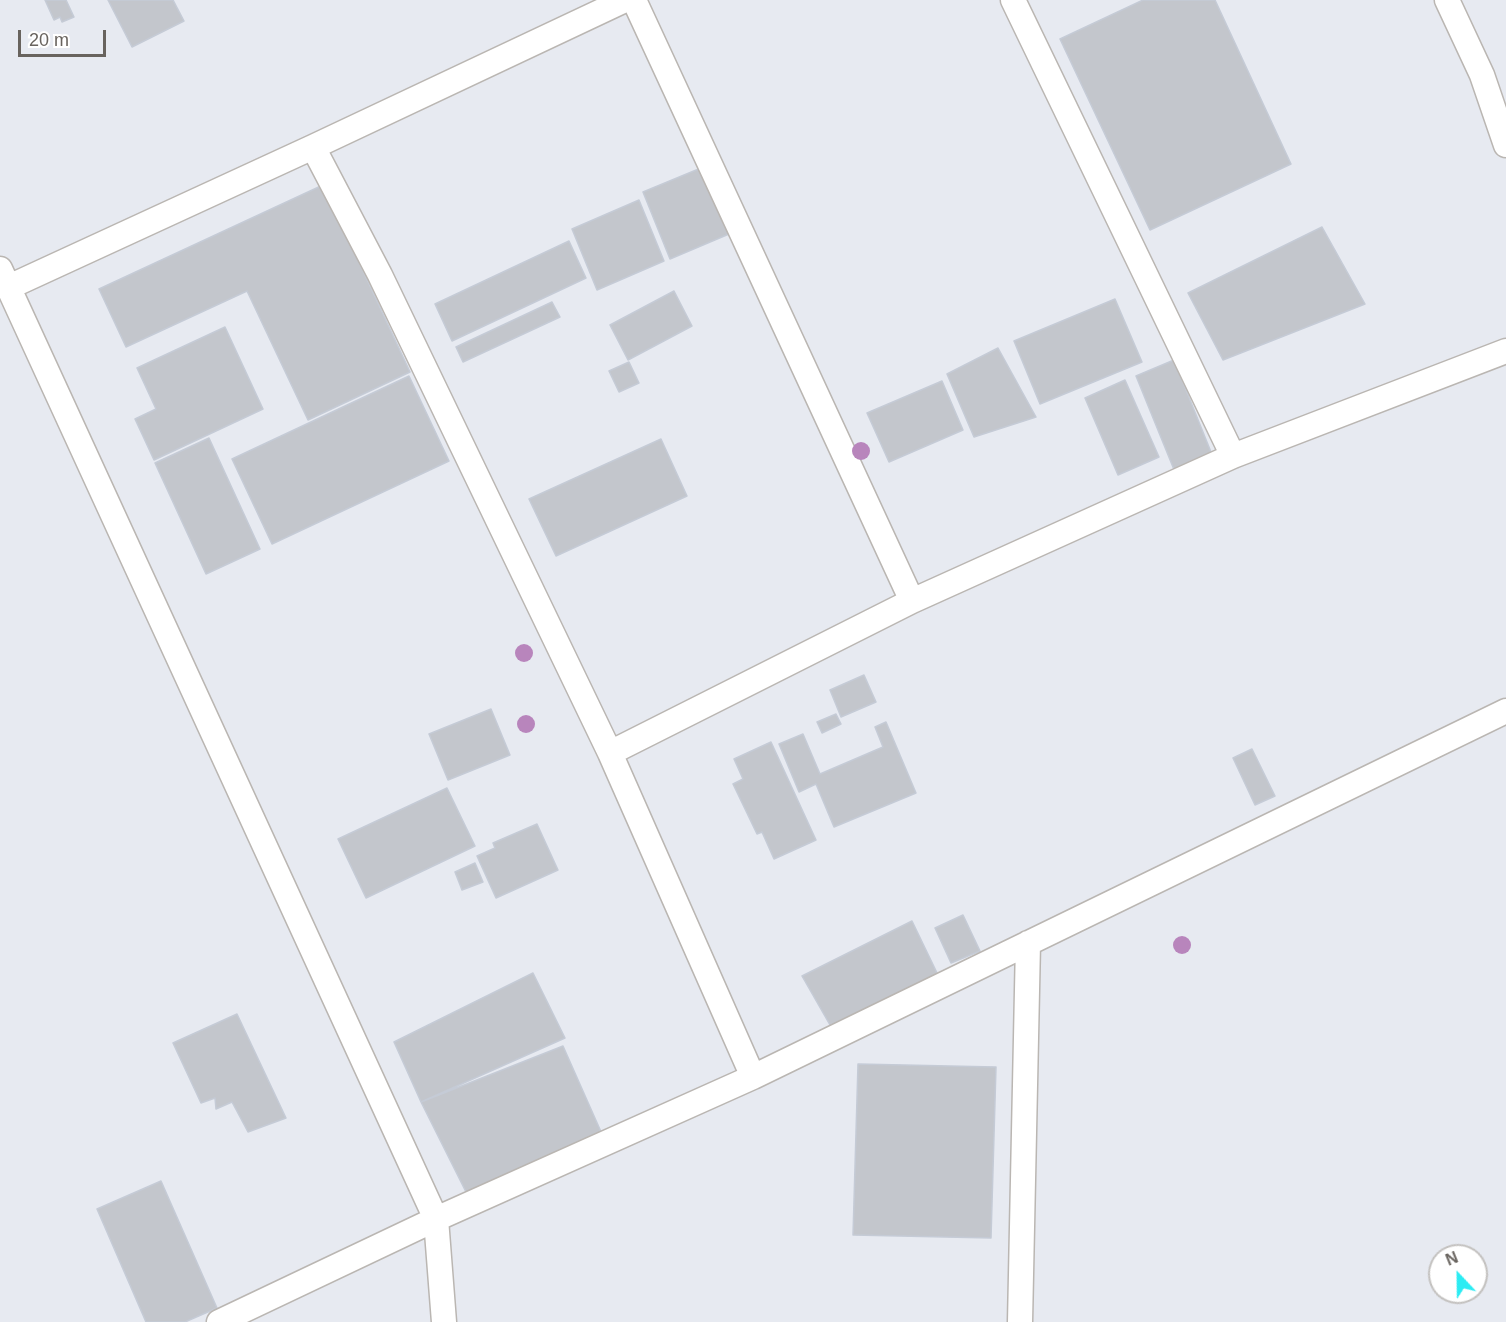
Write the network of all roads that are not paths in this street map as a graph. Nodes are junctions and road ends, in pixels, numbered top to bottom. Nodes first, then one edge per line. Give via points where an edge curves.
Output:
1 (625, 0) edge
2 (634, 0) edge
3 (1013, 0) edge
4 (1447, 0) edge
5 (1506, 146) edge
6 (313, 147) junction
7 (4, 278) edge
8 (1506, 351) edge
9 (1233, 456) junction
10 (912, 601) junction
11 (1506, 711) edge
12 (610, 753) junction
13 (1029, 943) junction
14 (753, 1077) junction
15 (436, 1219) junction
16 (219, 1322) edge
17 (444, 1322) edge
18 (1020, 1322) edge

1 - 6 street
2 - 10 street
3 - 9 street
4 - 5 street via 1482,75
6 - 7 street
6 - 12 street via 381,275
7 - 15 street
8 - 9 street
9 - 10 street
10 - 12 street
11 - 13 street
12 - 14 street
13 - 14 street
13 - 18 street
14 - 15 street
15 - 16 street
15 - 17 street

